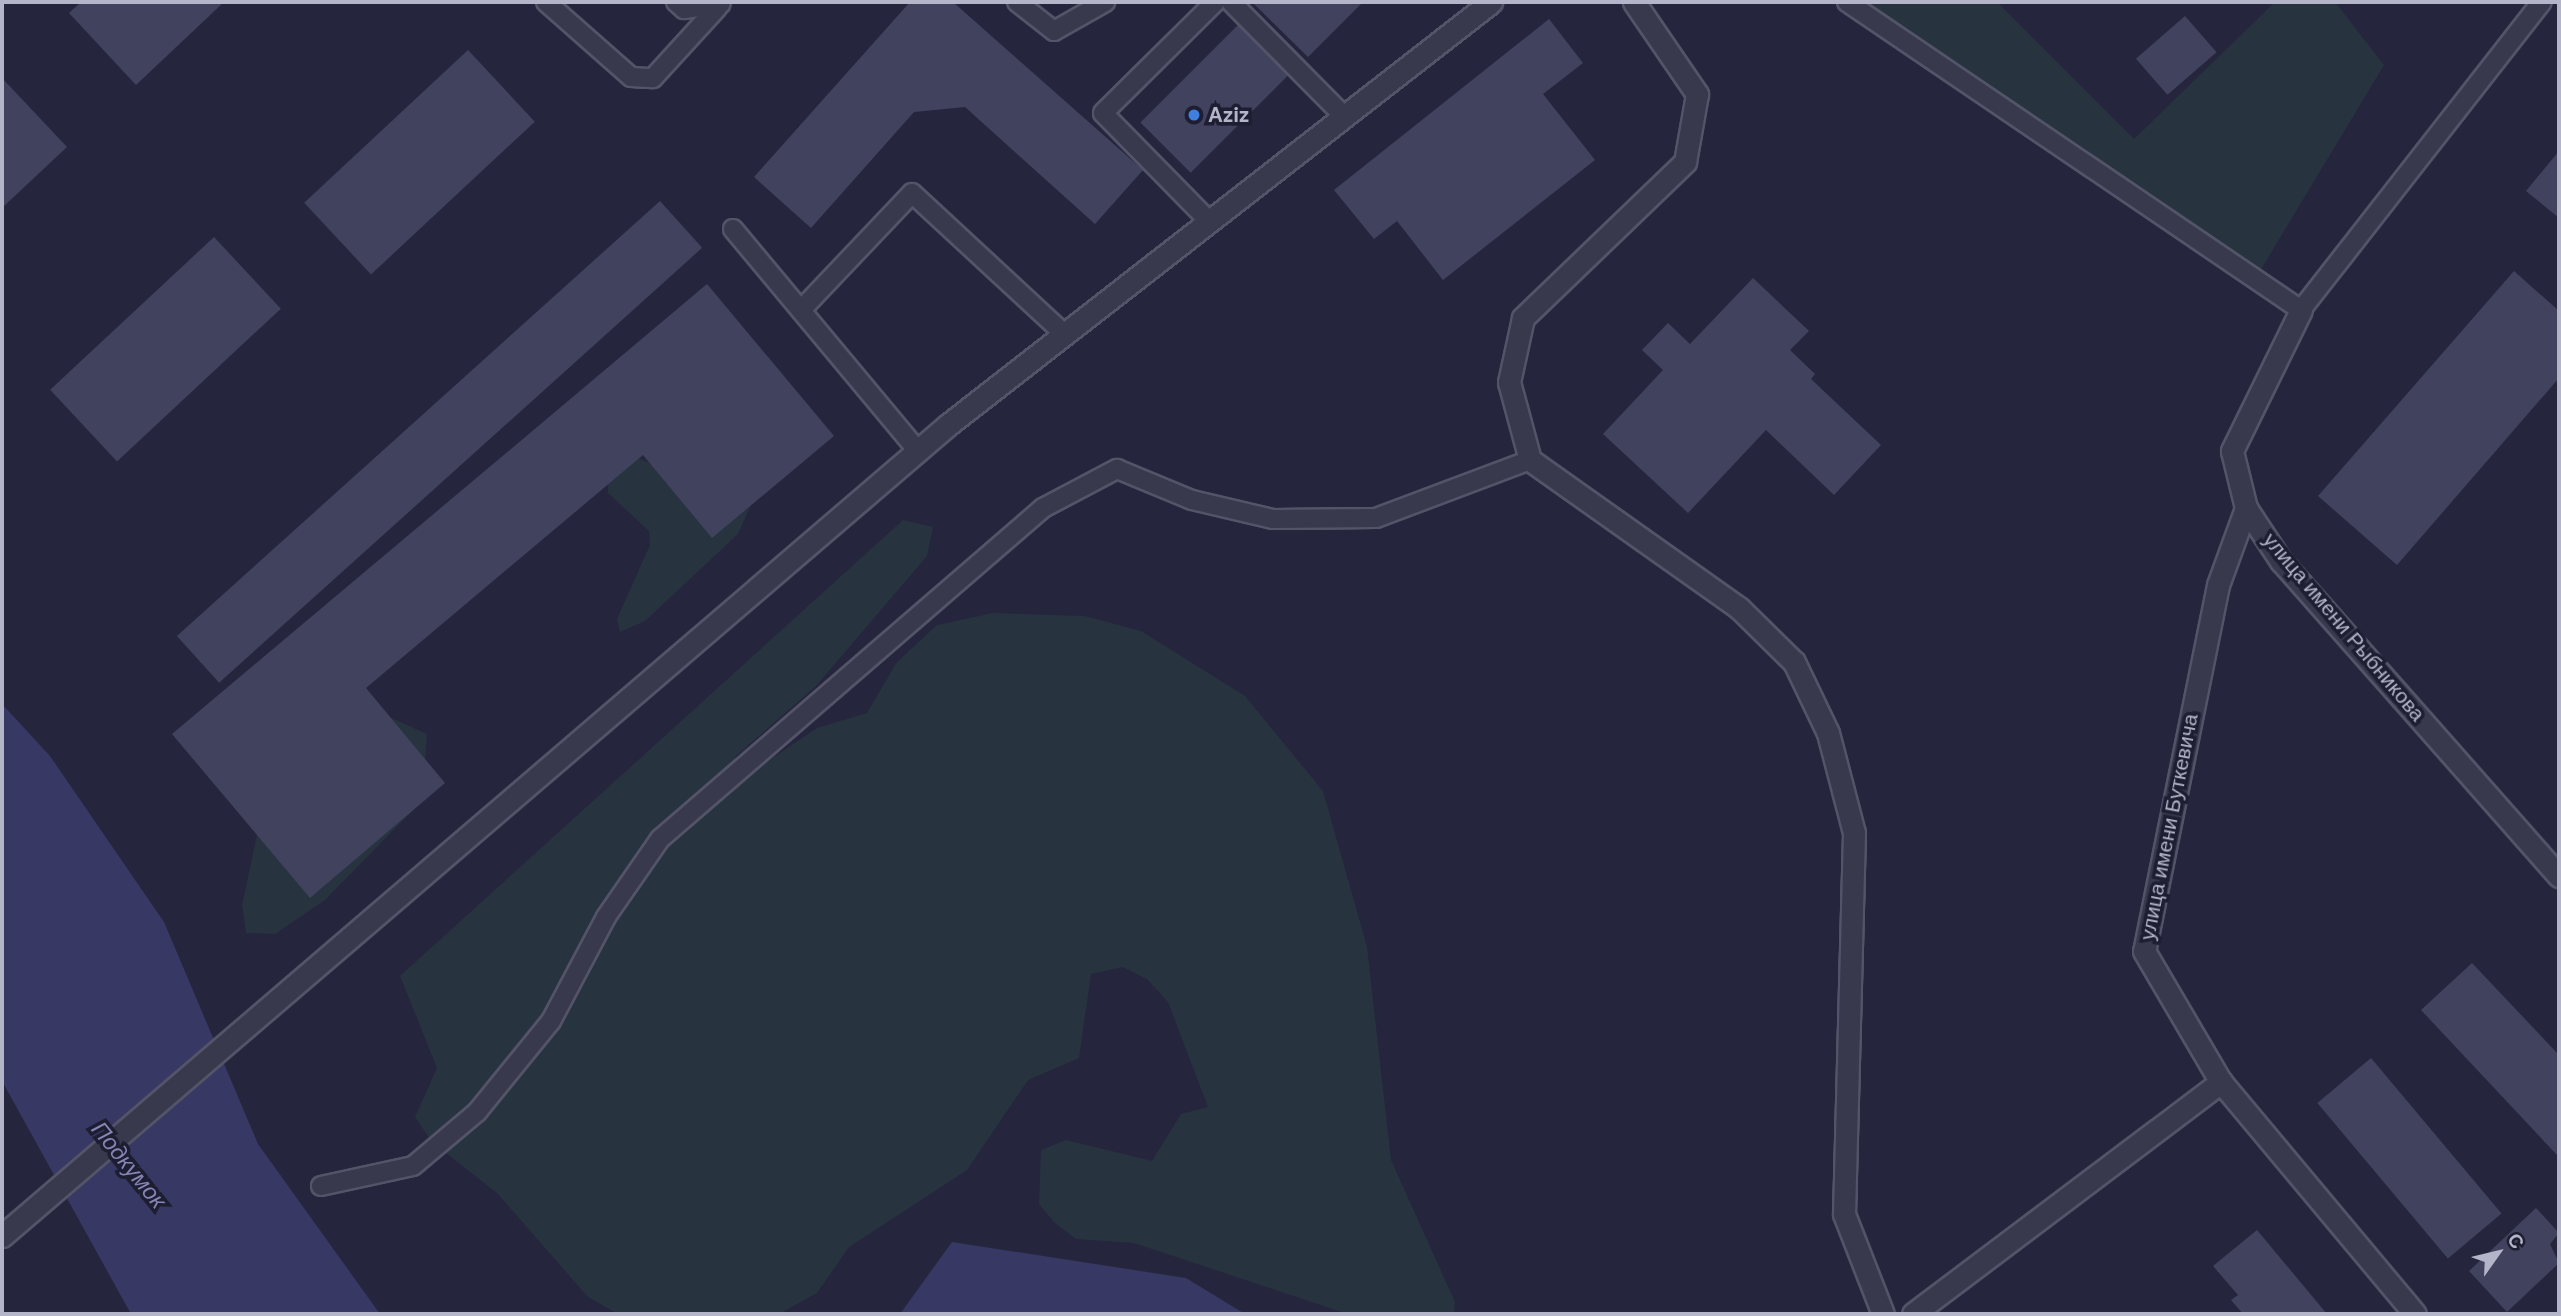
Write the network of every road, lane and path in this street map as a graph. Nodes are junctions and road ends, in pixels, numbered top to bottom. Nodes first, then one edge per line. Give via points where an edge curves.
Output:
1 (546, 2) edge
2 (676, 2) edge
3 (1017, 2) edge
4 (1105, 2) edge
5 (1215, 2) edge
6 (1231, 2) edge
7 (1634, 2) edge
8 (1847, 2) edge
9 (2542, 2) edge
10 (1490, 3) edge
11 (719, 5) edge
12 (1344, 116) junction
13 (1209, 221) junction
14 (733, 229) dead end
15 (800, 310) junction
16 (2301, 310) junction
17 (1064, 334) junction
18 (917, 450) junction
19 (1530, 460) junction
20 (2246, 508) junction
21 (2559, 876) edge
22 (2221, 1082) junction
23 (321, 1186) dead end
24 (2, 1236) edge
25 (1883, 1314) edge
26 (1913, 1314) edge
27 (2415, 1314) edge

1 - 11 lane via 631,77 653,78
2 - 11 lane via 684,9
3 - 4 lane via 1054,31
5 - 13 lane via 1102,113
6 - 12 lane
7 - 19 street via 1697,94 1685,162 1523,318 1509,382
8 - 16 lane
9 - 16 lane
10 - 12 street
12 - 13 street
13 - 17 street
14 - 15 lane
15 - 17 lane via 912,193
15 - 18 lane
16 - 20 street, улица имени Рыбникова via 2232,451
17 - 18 street
18 - 24 street
19 - 23 lane via 1376,518 1273,519 1192,500 1117,468 1044,508 660,839 606,917 551,1021 477,1112 413,1166
19 - 25 street via 1739,608 1794,662 1828,733 1854,832 1844,1214
20 - 21 street, улица имени Рыбникова via 2281,561
20 - 22 street, улица имени Буткевича via 2218,585 2144,951
22 - 26 street
22 - 27 street, улица имени Буткевича

